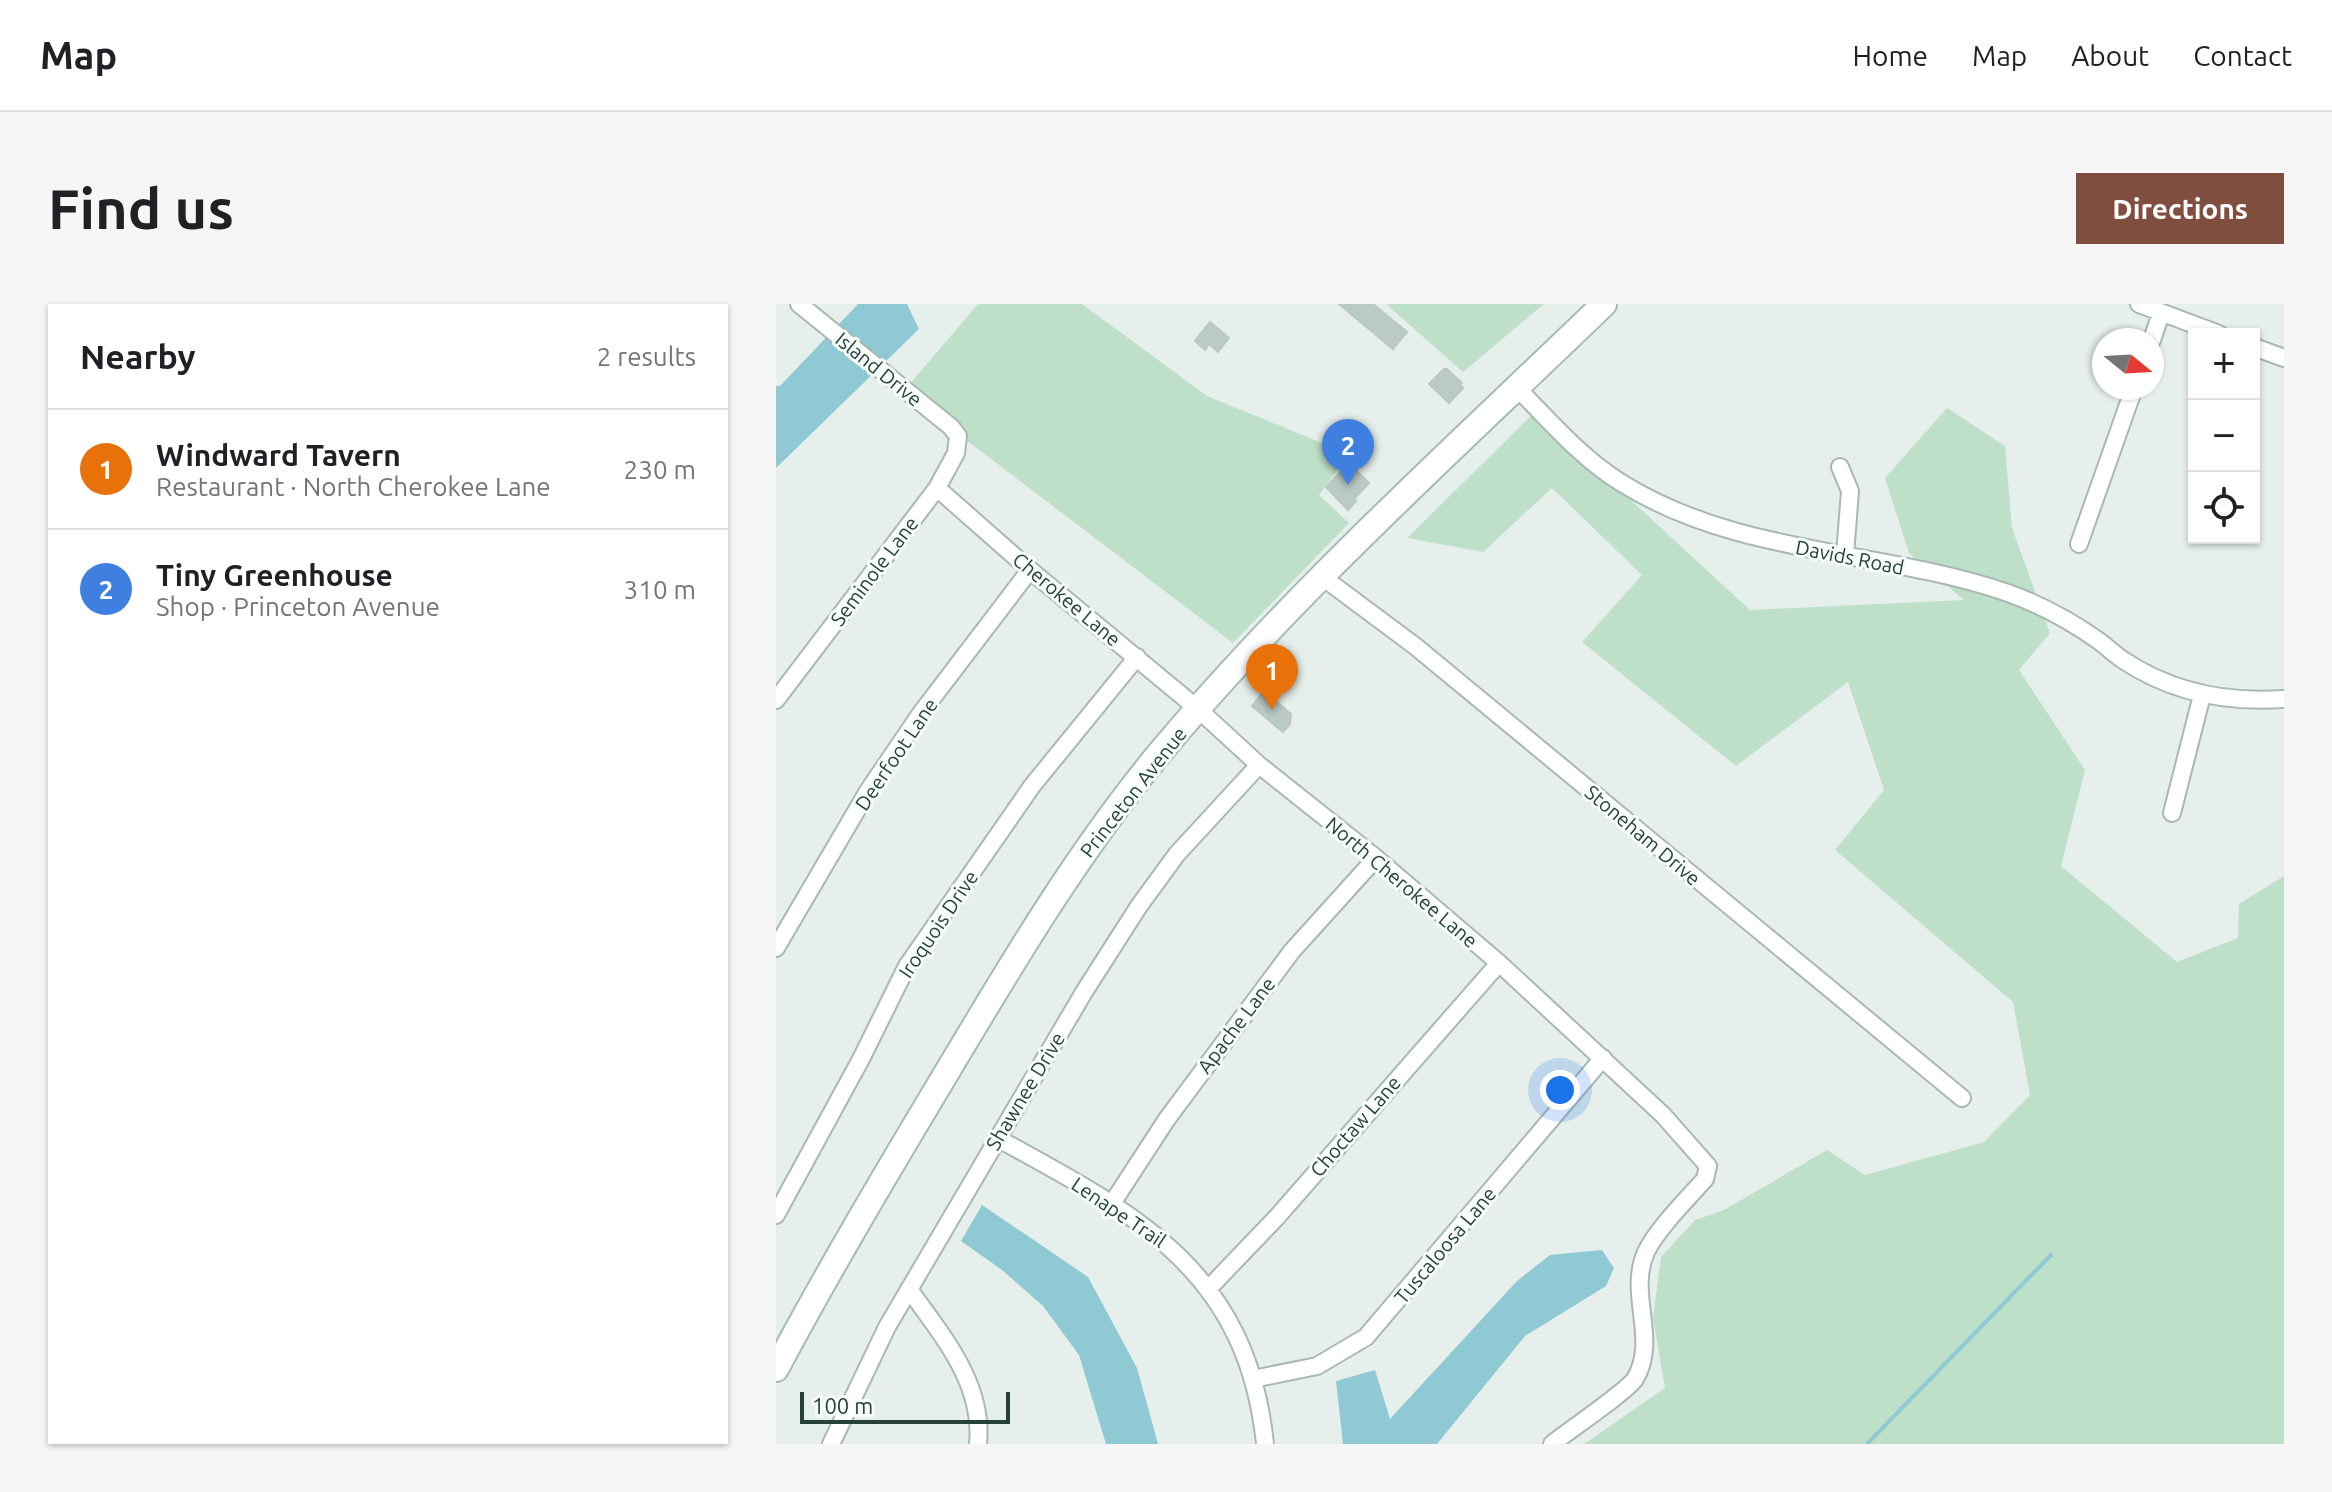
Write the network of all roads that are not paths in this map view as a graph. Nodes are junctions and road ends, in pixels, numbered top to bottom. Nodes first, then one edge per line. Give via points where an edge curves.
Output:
1 (799, 304) edge
2 (1604, 304) edge
3 (2139, 304) edge
4 (2161, 313) junction
5 (2156, 328) edge
6 (2202, 328) edge
7 (2260, 349) edge
8 (2284, 358) edge
9 (1517, 388) junction
10 (2130, 400) edge
11 (958, 436) joint
12 (1840, 467) dead end
13 (937, 488) junction
14 (2079, 544) dead end
15 (1845, 555) junction
16 (1030, 570) junction
17 (1321, 576) junction
18 (1137, 657) junction
19 (2202, 695) junction
20 (2284, 699) edge
21 (776, 700) edge
22 (1198, 709) junction
23 (1259, 765) junction
24 (2172, 813) dead end
25 (1376, 858) junction
26 (776, 948) edge
27 (1499, 963) junction
28 (1603, 1058) junction
29 (1962, 1098) dead end
30 (997, 1138) junction
31 (1111, 1205) junction
32 (776, 1215) edge
33 (1209, 1288) junction
34 (909, 1289) junction
35 (776, 1369) edge
36 (1253, 1379) junction
37 (831, 1444) edge
38 (978, 1444) edge
39 (1265, 1444) edge
40 (1552, 1444) edge

1 - 11 street, Island Drive
2 - 9 main road, Princeton Avenue
3 - 4 street
4 - 5 street
4 - 6 street
7 - 8 street
9 - 15 street, Davids Road via 1617,480 1657,503 1749,536
9 - 17 main road, Princeton Avenue
10 - 14 street
11 - 13 street, Seminole Lane via 956,453
12 - 15 street via 1850,491
13 - 16 street, Cherokee Lane
13 - 21 street, Seminole Lane
15 - 19 street, Davids Road via 2010,594 2060,617 2148,675
16 - 18 street, Cherokee Lane
16 - 26 street, Deerfoot Lane via 868,791
17 - 22 main road, Princeton Avenue
17 - 29 street, Stoneham Drive via 1415,646
18 - 22 street, Cherokee Lane
18 - 32 street, Iroquois Drive via 1032,786 907,966
19 - 20 street, Davids Road via 2234,701
19 - 24 street
22 - 23 street, North Cherokee Lane
22 - 35 main road, Princeton Avenue via 1115,811 1049,904 828,1272
23 - 25 street, North Cherokee Lane
23 - 30 street, Shawnee Drive via 1177,854 1139,906
25 - 27 street, North Cherokee Lane
25 - 31 street, Apache Lane via 1283,962
27 - 28 street, North Cherokee Lane
27 - 33 street, Choctaw Lane
28 - 36 street, Tuscaloosa Lane via 1366,1337 1317,1366
28 - 40 street via 1708,1166 1705,1179 1647,1251 1639,1302 1647,1347 1634,1380
30 - 31 street, Lenape Trail
30 - 34 street, Shawnee Drive
31 - 33 street, Lenape Trail via 1156,1235
33 - 36 street, Lenape Trail via 1228,1318
34 - 37 street, Shawnee Drive
34 - 38 street via 975,1392
36 - 39 street, Lenape Trail

